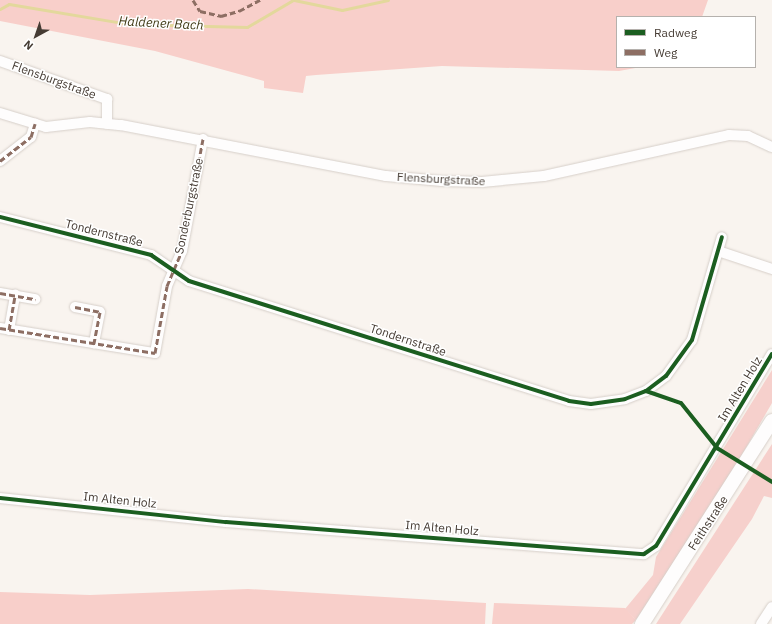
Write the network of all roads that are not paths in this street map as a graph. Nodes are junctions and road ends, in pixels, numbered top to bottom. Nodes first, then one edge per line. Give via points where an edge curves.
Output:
1 (0, 61) edge
2 (0, 113) edge
3 (35, 124) junction
4 (107, 124) junction
5 (203, 139) junction
6 (772, 147) edge
7 (0, 161) edge
8 (0, 217) edge
9 (722, 237) dead end
10 (718, 251) junction
11 (772, 269) edge
12 (173, 272) junction
13 (0, 293) edge
14 (15, 295) junction
15 (35, 299) dead end
16 (75, 307) dead end
17 (4, 329) edge
18 (94, 343) junction
19 (772, 354) edge
20 (772, 420) edge
21 (0, 498) edge
22 (772, 607) edge
23 (642, 624) edge
24 (761, 624) edge

1 - 4 street, Flensburgstraße via 107,99
2 - 3 street, Flensburgstraße
3 - 4 street, Flensburgstraße via 51,127
3 - 7 street via 31,137
4 - 5 street, Flensburgstraße
5 - 6 street, Flensburgstraße via 386,176 482,182 578,170 705,138 748,136
5 - 12 street, Sonderburgstraße via 182,251
8 - 12 street, Tondernstraße via 151,255
9 - 10 street, Tondernstraße
10 - 11 street
10 - 12 street, Tondernstraße via 692,340 680,358 666,376 646,391 606,403 569,401 189,281
12 - 18 street, Sonderburgstraße via 154,353
13 - 14 street
14 - 15 street
14 - 17 street, Sonderburgstraße
16 - 18 street via 100,312
17 - 18 street, Sonderburgstraße
19 - 21 street, Im Alten Holz via 656,546 644,554 226,522
20 - 23 main road, Feithstraße
22 - 24 street

